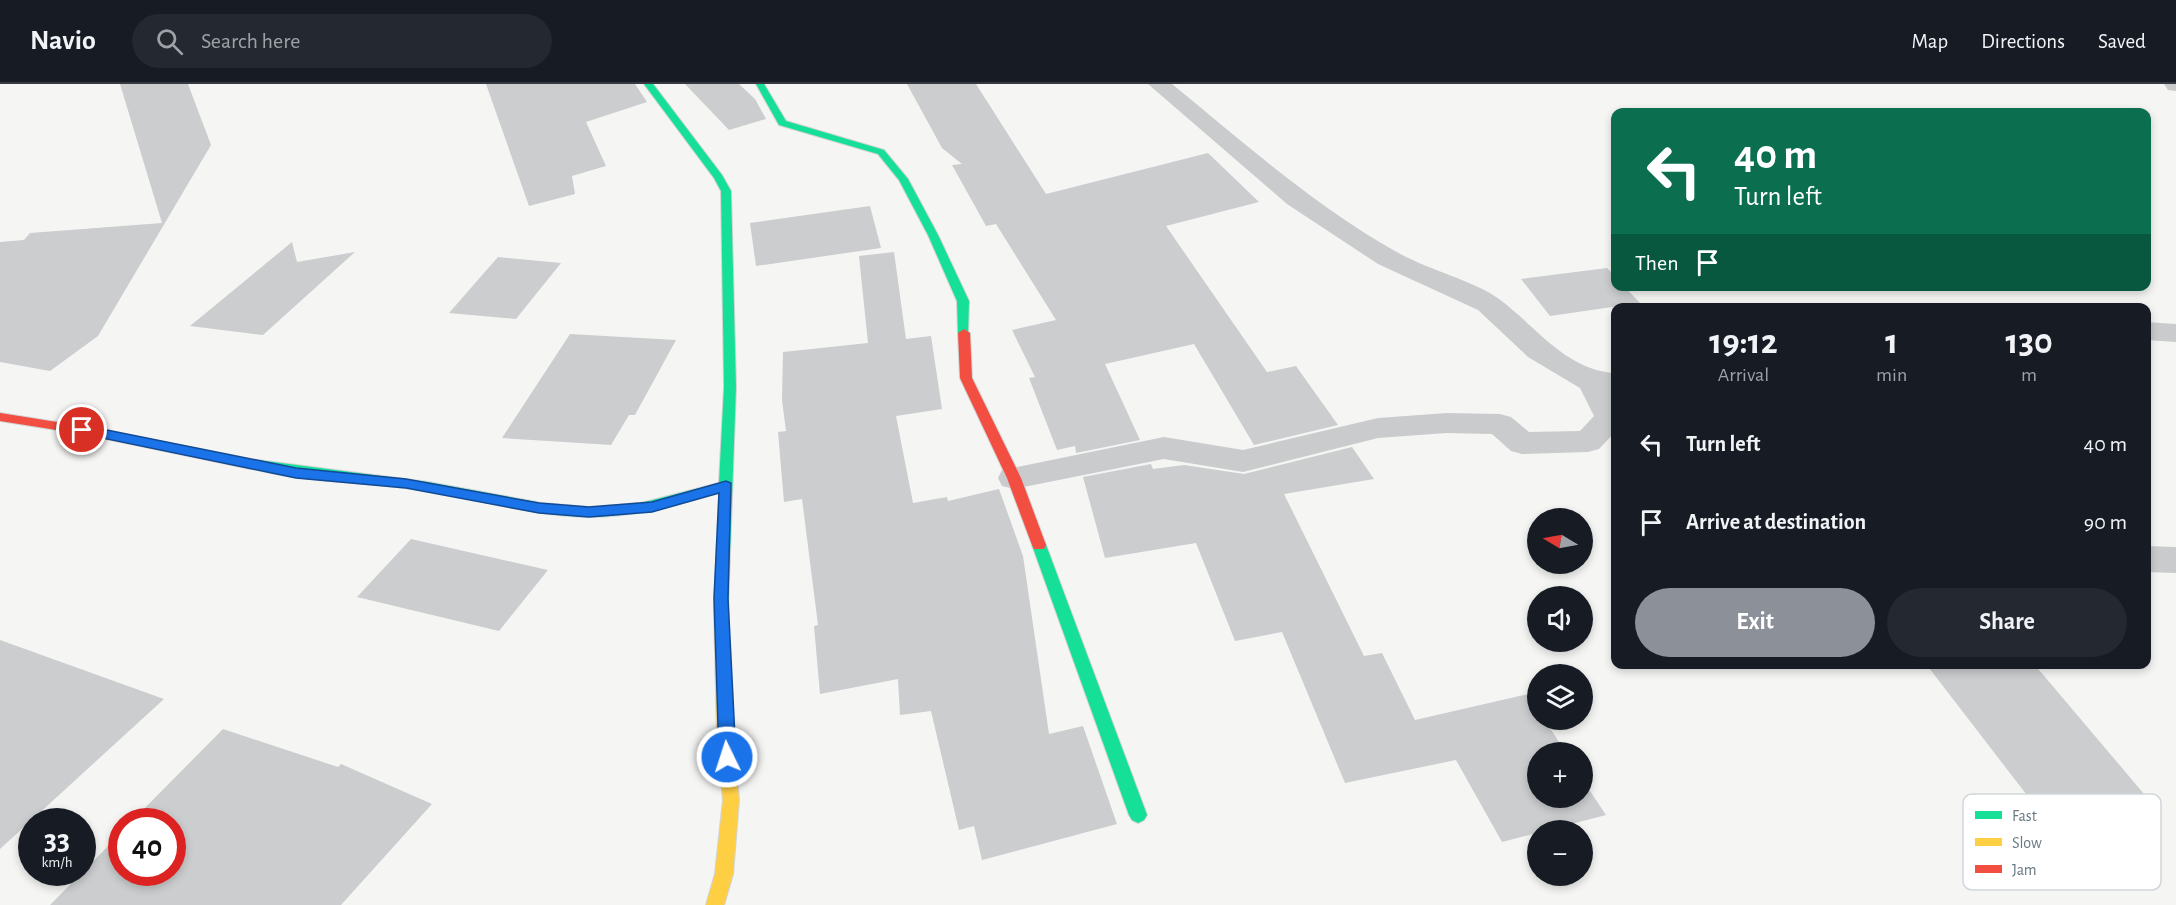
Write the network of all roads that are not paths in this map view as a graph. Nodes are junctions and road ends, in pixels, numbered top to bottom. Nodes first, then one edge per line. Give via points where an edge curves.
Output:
1 (648, 84) edge
2 (760, 84) edge
3 (1159, 84) edge
4 (2151, 332) edge
5 (2176, 333) edge
6 (1604, 382) edge
7 (0, 417) edge
8 (1014, 478) junction
9 (726, 486) junction
10 (2151, 559) edge
11 (2176, 560) edge
12 (1138, 815) dead end
13 (715, 905) edge

1 - 9 street via 726,190 730,387
2 - 8 street via 782,123 881,152 903,179 963,301 966,378
3 - 6 street via 1296,199 1387,258 1488,304 1538,351
4 - 5 street
6 - 8 street via 1610,418 1588,441 1522,443 1500,424 1447,423 1378,428 1244,461 1164,448
7 - 9 street via 296,473 406,483 539,508 589,512 652,507
8 - 12 street
9 - 13 street via 721,598 731,800 724,874
10 - 11 street

